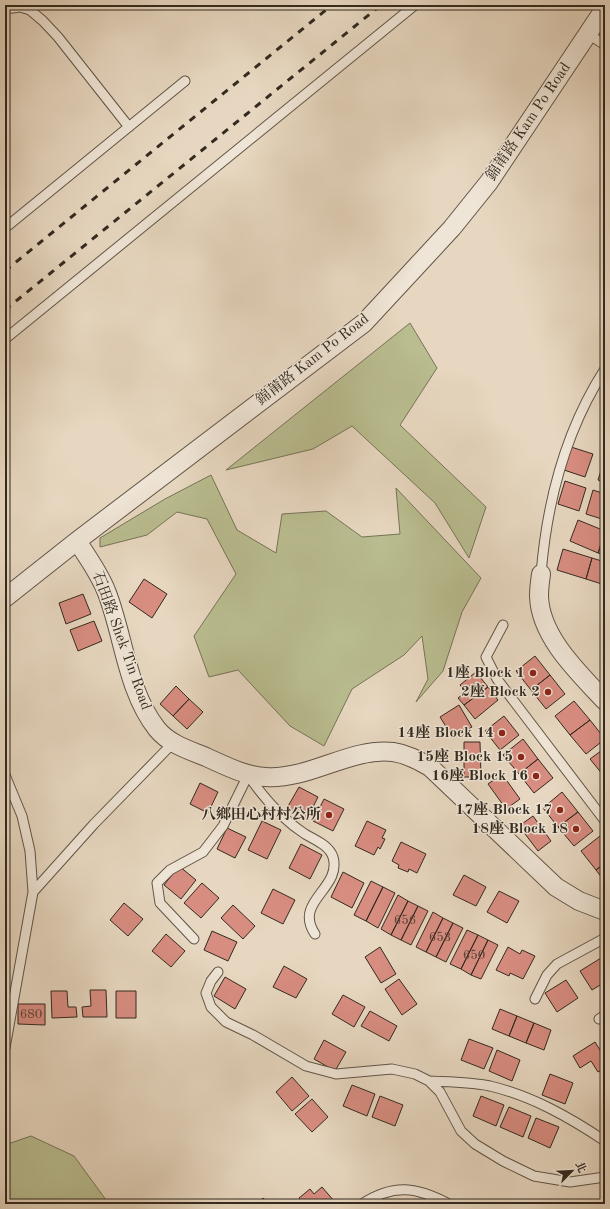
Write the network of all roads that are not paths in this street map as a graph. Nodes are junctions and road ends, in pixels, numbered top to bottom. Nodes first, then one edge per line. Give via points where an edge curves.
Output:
1 (415, 5) edge
2 (605, 8) edge
3 (5, 9) edge
4 (588, 34) junction
5 (605, 45) edge
6 (185, 81) dead end
7 (129, 127) junction
8 (5, 228) edge
9 (5, 339) edge
10 (605, 369) edge
11 (77, 541) junction
12 (541, 574) joint
13 (5, 598) edge
14 (503, 625) dead end
15 (605, 701) edge
16 (173, 743) junction
17 (5, 775) edge
18 (248, 775) junction
19 (605, 821) edge
20 (33, 892) junction
21 (605, 910) edge
22 (316, 934) dead end
23 (605, 938) edge
24 (194, 939) dead end
25 (218, 972) dead end
26 (535, 999) dead end
27 (5, 1048) edge
28 (429, 1081) junction
29 (605, 1141) edge
30 (605, 1177) edge
31 (362, 1204) edge
32 (449, 1204) edge

1 - 9 lane
2 - 4 street, 錦莆路 Kam Po Road
3 - 7 lane via 20,7 30,10 43,21
4 - 5 lane
4 - 11 street, 錦莆路 Kam Po Road via 489,182 452,228 364,323
6 - 7 lane
7 - 8 lane
10 - 12 lane via 581,412 557,474 549,507
11 - 13 street, 錦莆路 Kam Po Road
11 - 16 street, 石田路 Shek Tin Road via 95,567 107,593 137,692 146,713 158,730
12 - 15 street via 539,596 553,640
14 - 19 lane via 486,657 497,679
16 - 18 street, 石田路 Shek Tin Road
16 - 20 lane via 94,824
17 - 20 lane via 22,816 30,850
18 - 21 street, 石田路 Shek Tin Road via 286,776 374,752 394,752 412,757 430,767 556,887 579,901
18 - 22 lane via 286,821 322,843 332,856 332,880 310,907 310,925
18 - 24 lane via 222,826 203,852 170,870 157,883 160,903
20 - 27 lane
23 - 26 lane via 557,964 547,975
25 - 28 lane via 206,993 211,1007 226,1022 306,1066 336,1074 392,1069 414,1074
28 - 29 lane via 490,1086 539,1102
28 - 30 lane via 440,1092 461,1131 475,1144 503,1161 534,1176 570,1182
31 - 32 lane via 383,1193 412,1189 429,1193

